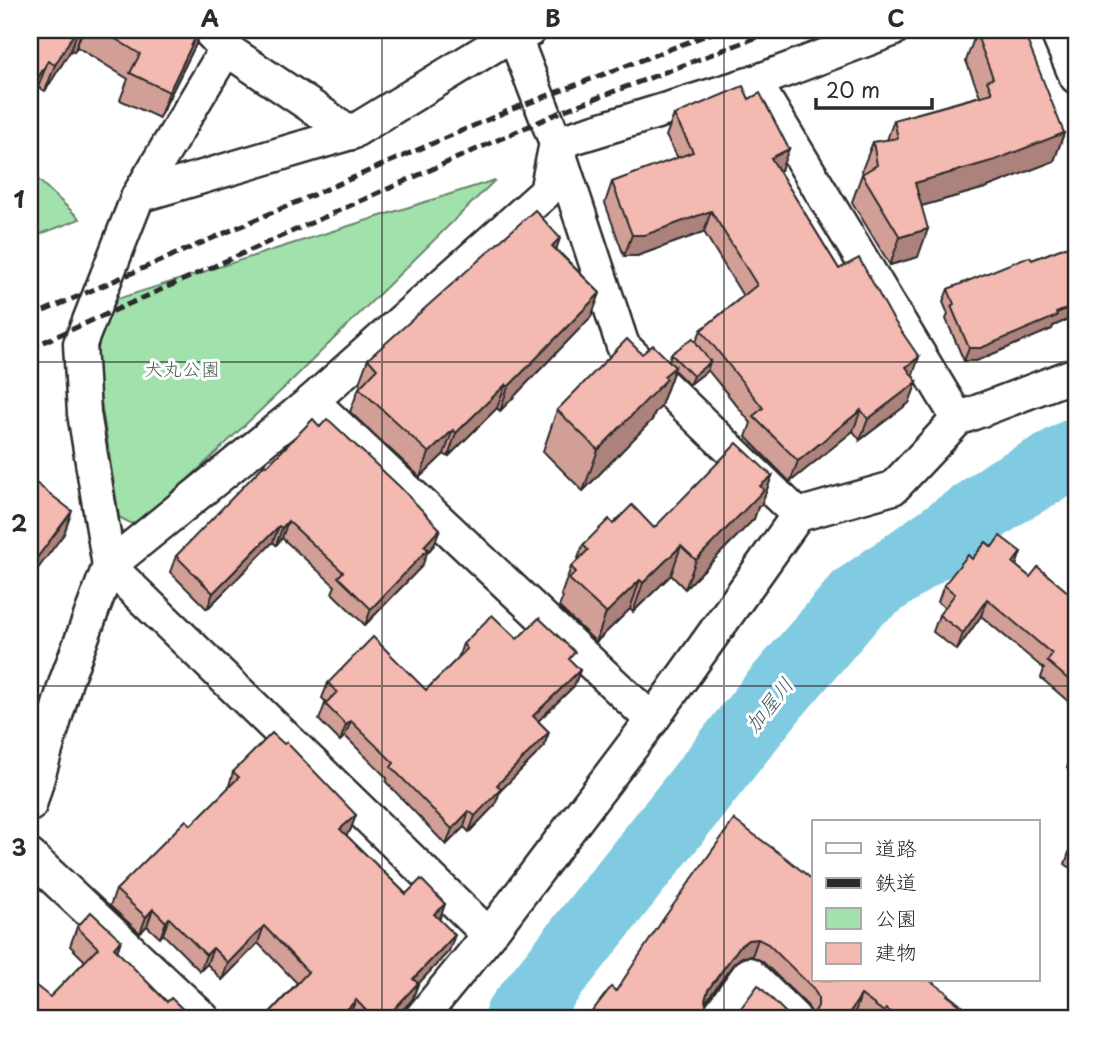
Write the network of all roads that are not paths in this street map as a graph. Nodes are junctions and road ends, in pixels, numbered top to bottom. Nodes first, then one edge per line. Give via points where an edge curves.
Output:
1 (892, 30) edge
2 (1056, 30) edge
3 (518, 31) edge
4 (217, 39) edge
5 (1076, 77) edge
6 (755, 82) junction
7 (351, 133) junction
8 (556, 143) junction
9 (138, 196) junction
10 (1076, 374) edge
11 (312, 401) junction
12 (958, 419) junction
13 (798, 515) junction
14 (109, 566) junction
15 (652, 720) junction
16 (30, 805) edge
17 (30, 856) edge
18 (489, 935) junction
19 (203, 1018) edge
20 (421, 1018) edge
21 (717, 1018) edge
22 (794, 1018) edge

1 - 6 street
2 - 5 street
3 - 7 street
3 - 8 street
4 - 7 street
4 - 9 street
6 - 8 street
6 - 12 street
7 - 9 street
8 - 11 street via 546,192
8 - 13 street via 623,345
9 - 14 street via 80,344 84,413
10 - 12 street
11 - 14 street
11 - 15 street
12 - 13 street via 893,488
13 - 15 street
14 - 16 street via 66,681
14 - 18 street
15 - 18 street
17 - 19 street
18 - 20 street
21 - 22 street via 750,974

